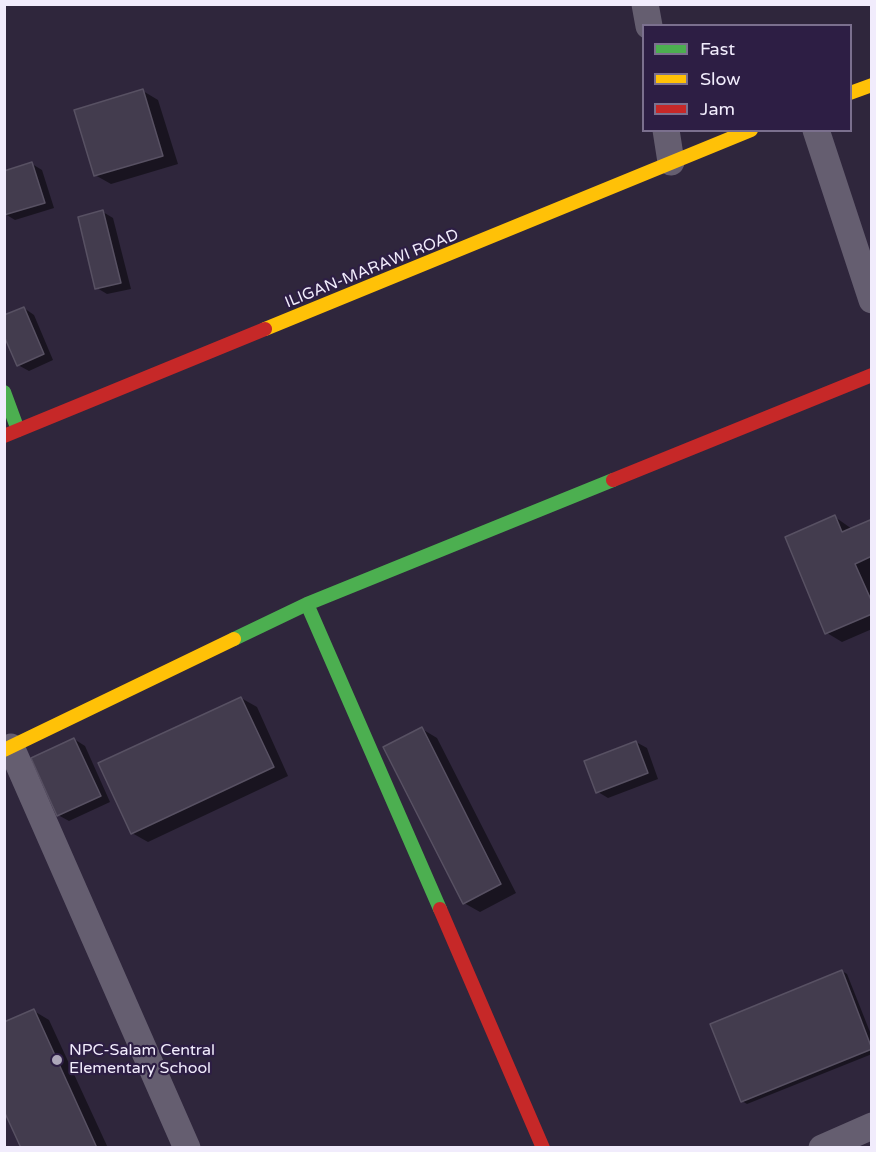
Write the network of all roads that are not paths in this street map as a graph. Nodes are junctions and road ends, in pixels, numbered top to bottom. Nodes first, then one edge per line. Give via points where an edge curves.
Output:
1 (645, 4) edge
2 (649, 24) edge
3 (872, 85) edge
4 (852, 92) edge
5 (666, 132) edge
6 (746, 132) edge
7 (817, 132) edge
8 (671, 162) junction
9 (872, 300) edge
10 (872, 375) edge
11 (4, 392) edge
12 (18, 430) junction
13 (4, 436) edge
14 (307, 604) junction
15 (8, 748) edge
16 (872, 1126) edge
17 (187, 1148) edge
18 (543, 1148) edge
19 (822, 1148) edge

1 - 2 street
3 - 4 main road
5 - 8 street
6 - 8 main road, ILIGAN-MARAWI ROAD
7 - 9 street
8 - 12 main road, ILIGAN-MARAWI ROAD
10 - 14 main road
11 - 12 main road
12 - 13 main road, ILIGAN-MARAWI ROAD
14 - 15 main road
14 - 18 main road
15 - 17 street
16 - 19 street

